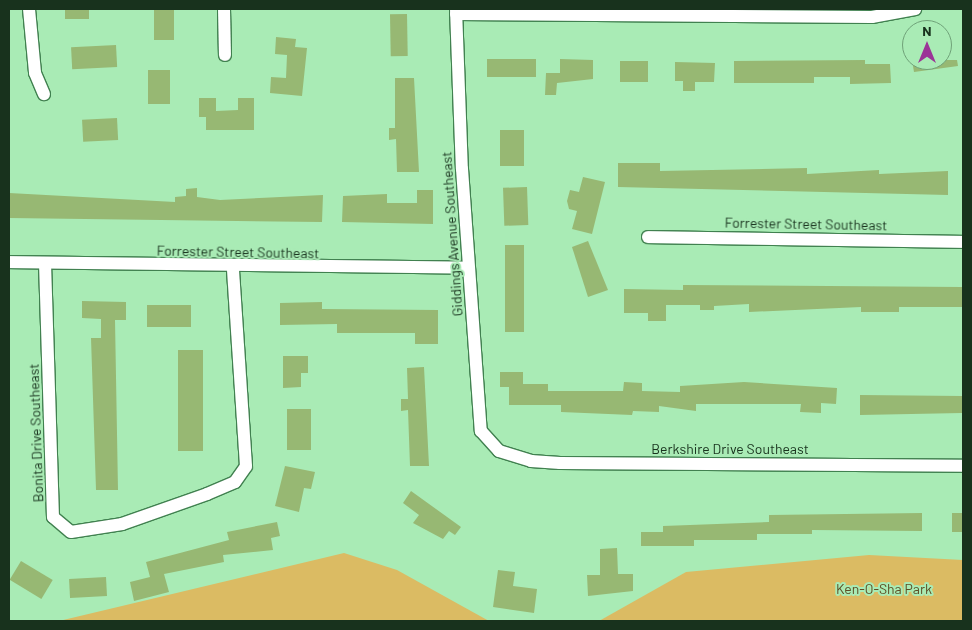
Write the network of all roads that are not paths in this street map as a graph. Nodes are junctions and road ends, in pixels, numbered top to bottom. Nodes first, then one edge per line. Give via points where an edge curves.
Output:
1 (30, 9) edge
2 (224, 9) edge
3 (915, 9) edge
4 (456, 11) edge
5 (225, 55) dead end
6 (44, 94) dead end
7 (648, 237) dead end
8 (963, 242) edge
9 (9, 262) edge
10 (45, 263) junction
11 (233, 268) junction
12 (468, 268) junction
13 (499, 451) joint
14 (963, 466) edge

1 - 6 street via 35,73
2 - 5 street
3 - 4 street via 872,16
4 - 12 street, Giddings Avenue Southeast
7 - 8 street, Forrester Street Southeast
9 - 10 street, Forrester Street Southeast
10 - 11 street, Forrester Street Southeast
10 - 11 street, Bonita Drive Southeast via 54,517 71,532 122,524 207,494 235,482 246,466
11 - 12 street, Forrester Street Southeast
12 - 13 street, Giddings Avenue Southeast via 481,431
13 - 14 street, Berkshire Drive Southeast via 531,461 560,463

